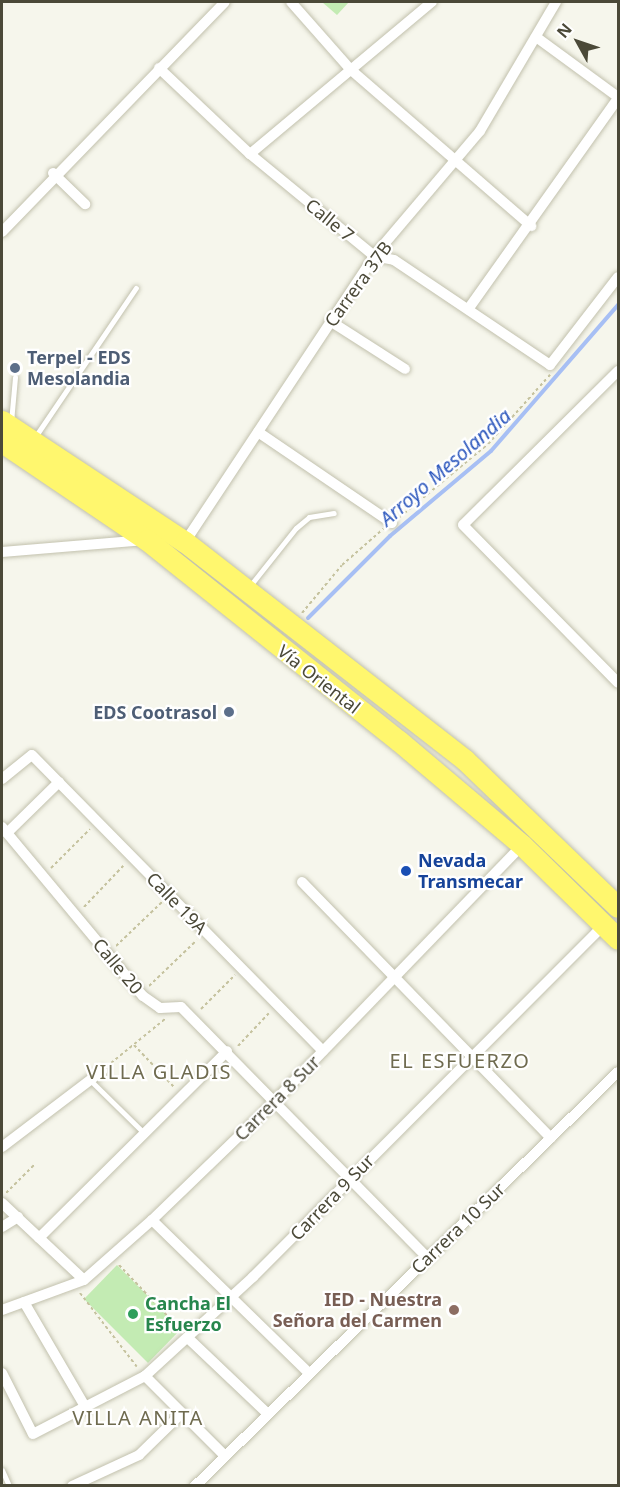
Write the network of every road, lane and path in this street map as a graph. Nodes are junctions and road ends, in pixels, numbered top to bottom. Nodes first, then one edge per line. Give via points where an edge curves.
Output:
1 (225, 2) edge
2 (291, 2) edge
3 (432, 2) edge
4 (556, 2) edge
5 (536, 37) junction
6 (159, 68) junction
7 (350, 69) junction
8 (618, 98) edge
9 (250, 154) junction
10 (459, 162) junction
11 (53, 173) junction
12 (85, 204) dead end
13 (531, 226) junction
14 (2, 231) edge
15 (374, 256) junction
16 (618, 277) edge
17 (136, 288) dead end
18 (469, 308) junction
19 (330, 321) junction
20 (550, 365) junction
21 (405, 369) dead end
22 (618, 371) edge
23 (15, 377) dead end
24 (5, 430) edge
25 (258, 432) junction
26 (32, 441) junction
27 (334, 513) dead end
28 (392, 523) junction
29 (147, 540) junction
30 (185, 542) junction
31 (2, 552) edge
32 (247, 589) junction
33 (294, 626) junction
34 (618, 683) edge
35 (2, 779) edge
36 (59, 782) junction
37 (98, 822) junction
38 (4, 830) edge
39 (522, 845) junction
40 (132, 857) junction
41 (43, 876) junction
42 (302, 882) dead end
43 (169, 894) junction
44 (618, 907) edge
45 (76, 916) junction
46 (206, 932) junction
47 (611, 932) edge
48 (108, 954) junction
49 (242, 968) junction
50 (392, 978) junction
51 (141, 994) junction
52 (277, 1004) junction
53 (181, 1006) junction
54 (192, 1018) junction
55 (134, 1045) junction
56 (323, 1051) junction
57 (228, 1053) junction
58 (470, 1059) junction
59 (102, 1071) joint
60 (618, 1072) edge
61 (90, 1080) junction
62 (182, 1095) junction
63 (273, 1103) junction
64 (144, 1133) junction
65 (550, 1138) junction
66 (2, 1147) edge
67 (35, 1164) dead end
68 (350, 1178) junction
69 (2, 1197) edge
70 (2, 1203) edge
71 (18, 1217) junction
72 (152, 1220) junction
73 (2, 1227) edge
74 (39, 1238) junction
75 (111, 1256) junction
76 (428, 1258) junction
77 (84, 1280) junction
78 (72, 1284) junction
79 (232, 1297) junction
80 (24, 1302) junction
81 (2, 1310) edge
82 (189, 1339) junction
83 (2, 1373) edge
84 (309, 1373) junction
85 (144, 1376) junction
86 (87, 1410) junction
87 (181, 1414) junction
88 (268, 1414) junction
89 (225, 1456) junction
90 (2, 1470) edge
91 (9, 1485) edge
92 (72, 1485) edge
93 (195, 1485) edge

1 - 6 street
2 - 7 street
3 - 7 street
4 - 5 street, Carrera 37B
5 - 8 street
5 - 10 street, Carrera 37B
6 - 9 street, Calle 7
6 - 11 street
7 - 9 street
7 - 10 street
8 - 13 street
9 - 15 street, Calle 7
10 - 13 street
10 - 15 street, Carrera 37B
11 - 12 street
11 - 14 street
13 - 18 street
15 - 18 street, Calle 7 via 394,260
15 - 19 street, Carrera 37B
16 - 20 street
17 - 26 lane
18 - 20 street, Calle 7
19 - 21 street
19 - 25 street, Carrera 37B
20 - 28 path via 551,375 540,390 488,444
22 - 34 street via 463,525
23 - 24 lane
24 - 26 highway, Vía Oriental
24 - 29 highway, Vía Oriental
25 - 28 street
25 - 30 street, Carrera 37B
26 - 30 highway, Vía Oriental
27 - 32 lane via 309,517 296,528
28 - 33 path via 342,565
29 - 31 street
29 - 39 highway, Vía Oriental
30 - 32 highway, Vía Oriental
32 - 33 highway, Vía Oriental
33 - 44 highway, Vía Oriental via 465,760
35 - 36 street, Calle 19A via 32,755
36 - 37 street, Calle 19A
36 - 38 street
37 - 40 street, Calle 19A
37 - 41 path
38 - 41 street, Calle 20
39 - 47 highway, Vía Oriental
39 - 50 street, Carrera 8 Sur
40 - 43 street, Calle 19A
40 - 45 path
41 - 45 street, Calle 20
42 - 50 street
43 - 46 street, Calle 19A
43 - 48 path
45 - 48 street, Calle 20
46 - 49 street, Calle 19A
46 - 51 path
47 - 58 street, Carrera 9 Sur
48 - 51 street, Calle 20
49 - 52 street, Calle 19A
49 - 54 path
50 - 56 street, Carrera 8 Sur
50 - 58 street
51 - 53 street, Calle 20 via 160,1008
52 - 56 street, Calle 19A
52 - 57 path
53 - 54 street
53 - 55 path
54 - 57 street
55 - 59 path
55 - 62 path
56 - 63 street, Carrera 8 Sur
57 - 62 street
57 - 63 street
58 - 65 street
58 - 68 street, Carrera 9 Sur
59 - 61 street
60 - 65 street, Carrera 10 Sur
61 - 64 lane
61 - 66 street
62 - 64 street
63 - 68 street
63 - 72 street, Carrera 8 Sur
64 - 74 street
65 - 76 street, Carrera 10 Sur
67 - 69 path
68 - 76 street
68 - 79 street, Carrera 9 Sur
70 - 71 street
71 - 73 street
71 - 74 street
72 - 75 street, Carrera 8 Sur
72 - 79 street
74 - 77 street
75 - 77 street, Carrera 8 Sur
75 - 82 path
76 - 84 street, Carrera 10 Sur
77 - 78 street, Carrera 8 Sur
78 - 80 street, Carrera 8 Sur
78 - 85 path
79 - 82 street, Carrera 9 Sur
79 - 84 street
80 - 81 street, Carrera 8 Sur
80 - 86 street
82 - 85 street, Carrera 9 Sur
82 - 88 street
83 - 86 street, Carrera 9 Sur via 33,1434
84 - 88 street, Carrera 10 Sur
85 - 86 street, Carrera 9 Sur
85 - 87 street
87 - 89 street
87 - 92 street via 139,1455
88 - 89 street, Carrera 10 Sur
89 - 93 street, Carrera 10 Sur
90 - 91 lane

